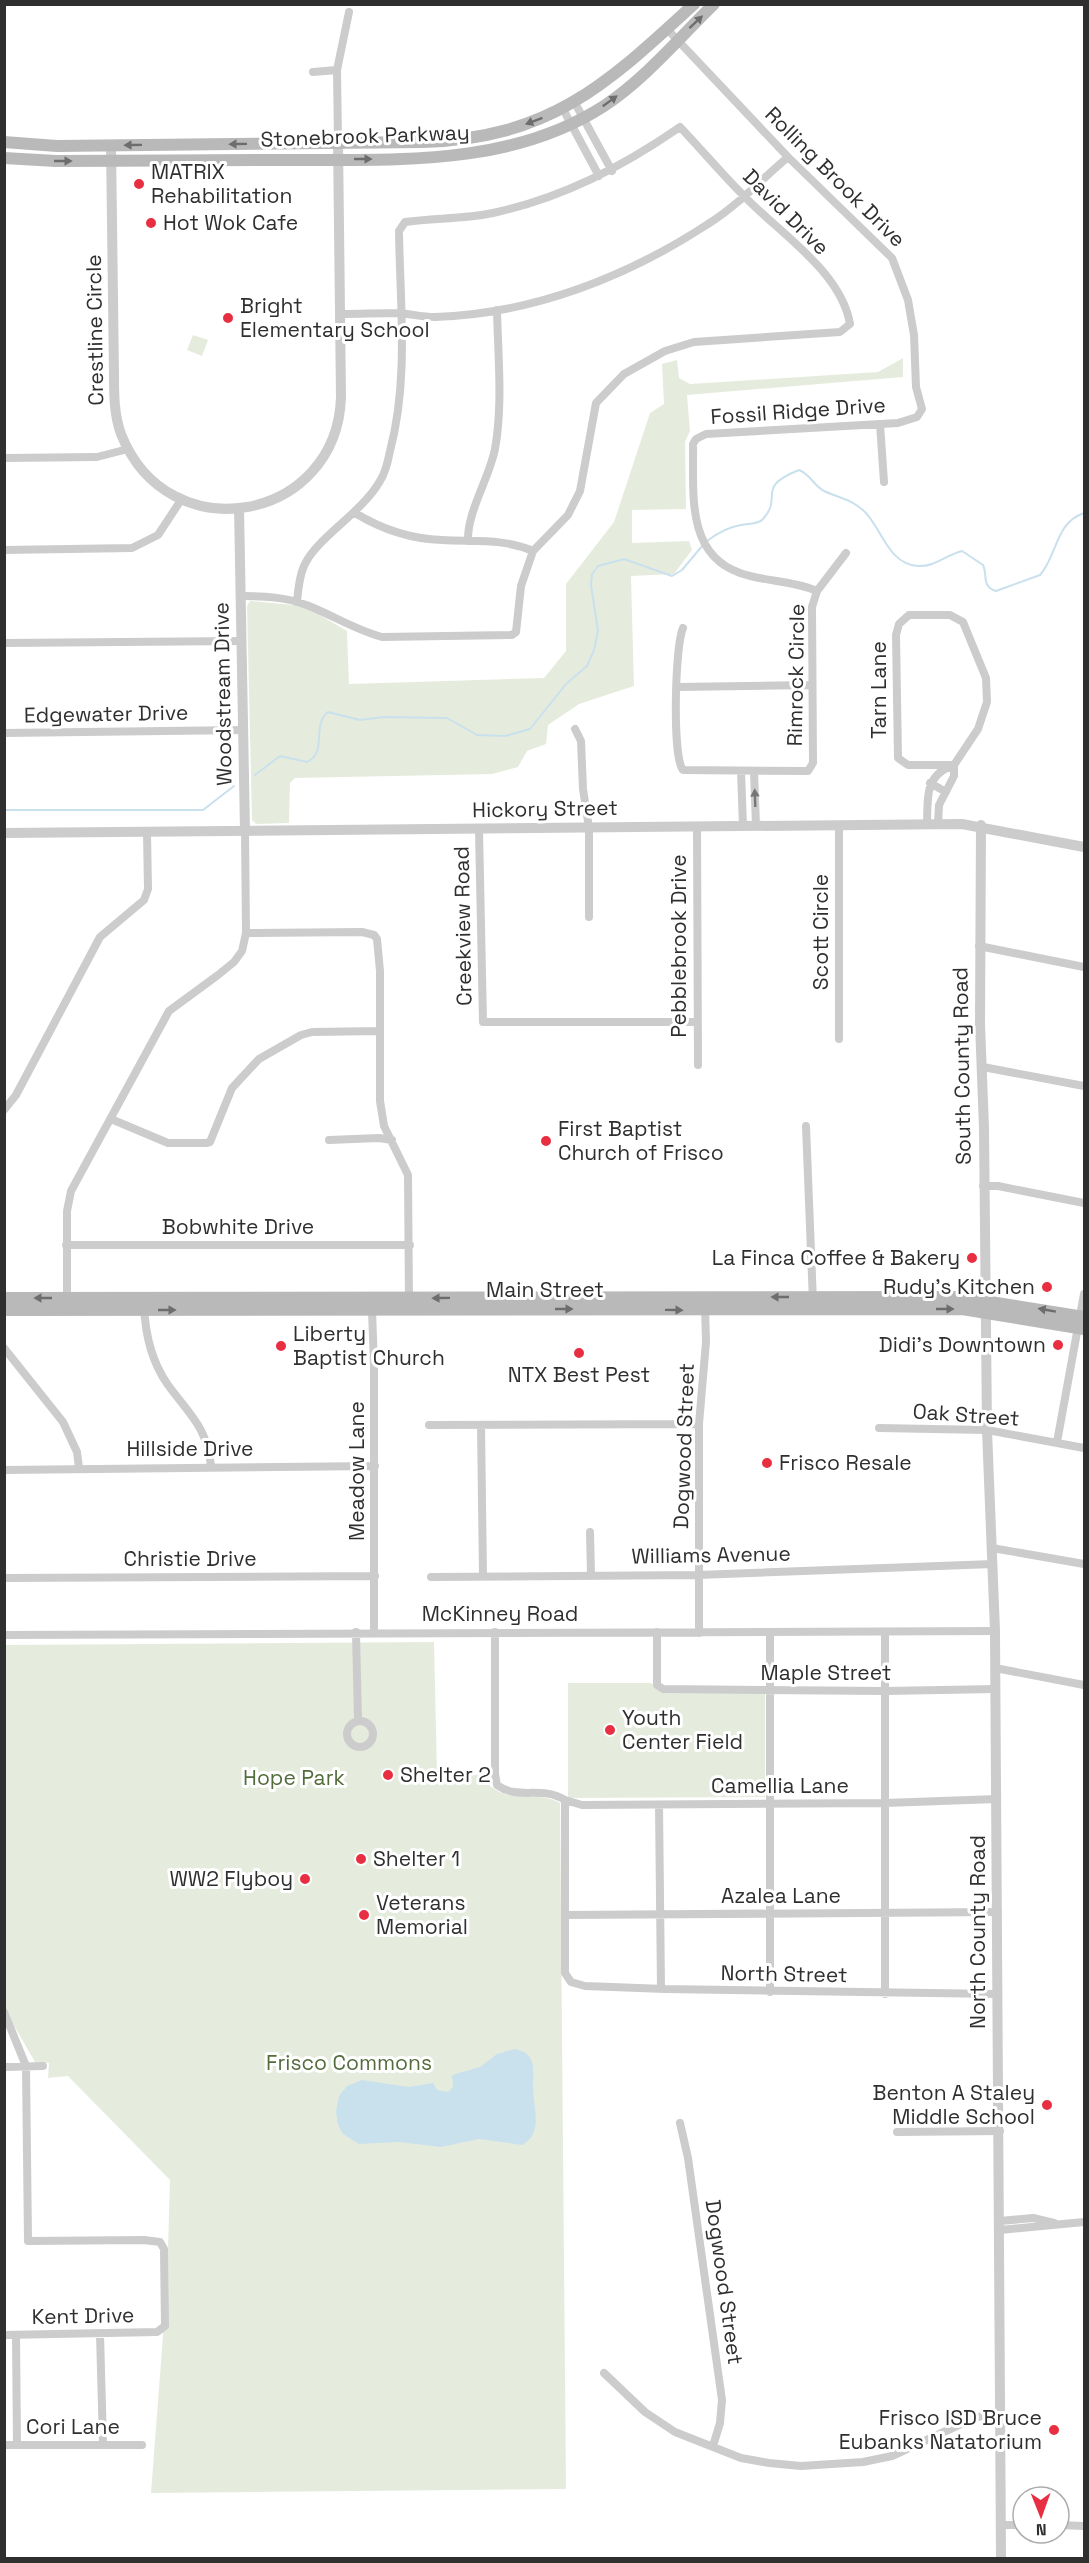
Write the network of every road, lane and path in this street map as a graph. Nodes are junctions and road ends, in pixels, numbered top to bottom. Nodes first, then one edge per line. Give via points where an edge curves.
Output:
1 (694, 4) edge
2 (714, 4) edge
3 (349, 12) dead end
4 (667, 29) junction
5 (678, 39) junction
6 (337, 70) junction
7 (314, 72) dead end
8 (575, 103) junction
9 (563, 109) junction
10 (583, 117) junction
11 (570, 123) junction
12 (4, 142) edge
13 (338, 142) junction
14 (111, 145) junction
15 (788, 157) junction
16 (4, 158) edge
17 (338, 159) junction
18 (112, 161) junction
19 (612, 171) junction
20 (599, 177) junction
21 (743, 196) junction
22 (497, 310) junction
23 (401, 313) junction
24 (340, 314) junction
25 (920, 414) joint
26 (880, 424) junction
27 (128, 449) junction
28 (4, 458) edge
29 (884, 482) dead end
30 (181, 500) junction
31 (238, 508) junction
32 (355, 513) junction
33 (468, 541) junction
34 (4, 550) edge
35 (533, 551) junction
36 (846, 553) dead end
37 (817, 591) junction
38 (241, 596) junction
39 (297, 602) junction
40 (683, 628) dead end
41 (241, 641) junction
42 (4, 643) edge
43 (812, 685) junction
44 (677, 687) junction
45 (575, 729) dead end
46 (244, 730) junction
47 (4, 733) edge
48 (954, 765) junction
49 (741, 771) junction
50 (754, 771) junction
51 (930, 783) junction
52 (946, 792) junction
53 (932, 824) junction
54 (839, 825) junction
55 (981, 825) junction
56 (743, 826) junction
57 (756, 826) junction
58 (697, 827) junction
59 (589, 828) junction
60 (479, 829) junction
61 (245, 831) junction
62 (4, 833) edge
63 (147, 833) junction
64 (1084, 847) edge
65 (590, 917) dead end
66 (246, 933) junction
67 (979, 946) junction
68 (1084, 966) edge
69 (698, 1022) junction
70 (380, 1031) junction
71 (839, 1039) dead end
72 (698, 1065) dead end
73 (983, 1067) junction
74 (1084, 1086) edge
75 (4, 1110) edge
76 (111, 1119) junction
77 (806, 1126) dead end
78 (329, 1140) dead end
79 (392, 1140) junction
80 (983, 1186) junction
81 (1084, 1203) edge
82 (66, 1245) junction
83 (410, 1245) junction
84 (1084, 1294) edge
85 (705, 1297) junction
86 (879, 1297) junction
87 (4, 1298) edge
88 (616, 1303) junction
89 (813, 1303) junction
90 (905, 1303) junction
91 (67, 1304) junction
92 (144, 1304) junction
93 (257, 1304) junction
94 (409, 1304) junction
95 (985, 1305) junction
96 (842, 1309) junction
97 (4, 1310) edge
98 (372, 1310) junction
99 (705, 1310) junction
100 (1082, 1322) edge
101 (4, 1348) edge
102 (699, 1424) junction
103 (429, 1425) dead end
104 (482, 1425) junction
105 (879, 1428) dead end
106 (987, 1430) junction
107 (1057, 1442) junction
108 (1084, 1448) edge
109 (211, 1466) junction
110 (375, 1466) junction
111 (80, 1468) junction
112 (4, 1470) edge
113 (590, 1532) dead end
114 (992, 1548) junction
115 (993, 1564) junction
116 (1084, 1564) edge
117 (591, 1575) junction
118 (698, 1575) junction
119 (375, 1576) junction
120 (431, 1576) dead end
121 (483, 1576) junction
122 (4, 1578) edge
123 (995, 1631) junction
124 (356, 1632) junction
125 (374, 1632) junction
126 (495, 1632) junction
127 (657, 1632) junction
128 (699, 1633) junction
129 (770, 1633) junction
130 (885, 1633) junction
131 (4, 1635) edge
132 (995, 1668) junction
133 (1084, 1685) edge
134 (996, 1689) junction
135 (770, 1690) junction
136 (885, 1691) junction
137 (358, 1721) dead end
138 (997, 1799) junction
139 (565, 1800) junction
140 (770, 1803) junction
141 (885, 1803) junction
142 (659, 1805) junction
143 (998, 1912) junction
144 (885, 1913) junction
145 (660, 1914) junction
146 (770, 1914) junction
147 (566, 1915) junction
148 (661, 1989) junction
149 (770, 1992) junction
150 (885, 1994) junction
151 (998, 1995) junction
152 (4, 2012) edge
153 (26, 2066) junction
154 (43, 2066) dead end
155 (4, 2067) edge
156 (680, 2123) dead end
157 (1000, 2131) junction
158 (897, 2132) dead end
159 (1084, 2222) edge
160 (1000, 2225) junction
161 (100, 2334) junction
162 (4, 2335) edge
163 (16, 2335) junction
164 (604, 2373) dead end
165 (1000, 2412) junction
166 (103, 2444) junction
167 (4, 2445) edge
168 (17, 2445) junction
169 (142, 2445) dead end
170 (713, 2446) junction
171 (1000, 2525) junction
172 (1011, 2525) edge
173 (1000, 2559) edge

1 - 4 main road, Stonebrook Parkway
5 -> 2 main road, Stonebrook Parkway
3 - 6 street
4 - 5 street, Rolling Brook Drive
4 - 8 main road, Stonebrook Parkway via 620,72
10 -> 5 main road, Stonebrook Parkway via 634,83
5 - 15 street, Rolling Brook Drive
6 - 7 street
6 - 13 street
8 - 9 main road, Stonebrook Parkway
8 - 10 street
9 - 11 street
9 -> 13 main road, Stonebrook Parkway via 478,138
10 - 11 main road, Stonebrook Parkway
10 - 19 street
17 -> 11 main road, Stonebrook Parkway via 421,159 469,154 528,141
11 - 20 street
12 - 14 main road, Stonebrook Parkway via 37,146
13 -> 14 main road, Stonebrook Parkway
13 - 17 street
14 - 18 street, Crestline Circle
15 - 21 street
15 - 25 street, Rolling Brook Drive via 882,246 897,266 913,322
16 -> 18 main road, Stonebrook Parkway
17 - 18 main road, Stonebrook Parkway
17 - 24 street
18 - 27 street, Crestline Circle via 115,410
19 - 20 street
19 - 21 street, David Drive via 680,127
20 - 23 street via 554,197 490,213 405,222 399,231
21 - 22 street via 667,251 544,301
21 - 35 street, David Drive via 840,292 850,324 832,333 694,342 665,351 624,374 596,403 580,490 571,509 561,525
22 - 23 street via 434,317
22 - 33 street via 499,405 495,446 490,473 469,523
23 - 24 street
23 - 32 street via 402,388 396,430 381,481
24 - 31 street via 340,409 326,453 284,495
25 - 26 street, Fossil Ridge Drive via 904,422
26 - 29 street
26 - 37 street, Fossil Ridge Drive via 700,436 693,444 695,521 711,555 741,573
27 - 28 street via 97,457
27 - 30 street, Crestline Circle via 152,482
30 - 31 street, Crestline Circle via 201,507
30 - 34 street via 158,534 132,548
31 - 38 street, Woodstream Drive
32 - 33 street via 388,531
32 - 39 street via 317,547 304,565
33 - 35 street via 504,541
35 - 39 street via 521,586 516,632 505,636 382,636
36 - 37 street, Rimrock Circle
37 - 43 street, Rimrock Circle via 811,618
38 - 39 street
38 - 41 street, Woodstream Drive
40 - 44 street via 677,653
41 - 42 street
41 - 46 street, Woodstream Drive
43 - 44 street
43 - 50 street, Rimrock Circle via 813,763 808,771
44 - 49 street via 677,752 683,770
45 - 59 street via 581,741
46 - 47 street, Edgewater Drive
46 - 61 street, Woodstream Drive
48 - 48 street, Tarn Lane via 985,713 987,691 982,668 967,627 959,618 909,615 896,635 899,761 908,765
48 - 51 street via 937,773
48 - 52 street via 954,777
49 - 50 street
49 - 56 street
57 -> 50 street
51 - 52 street
51 - 53 street
52 - 53 street
53 - 54 street, Hickory Street
53 - 55 street, Hickory Street
54 - 57 street, Hickory Street
54 - 71 street, Scott Circle
55 - 64 street, Hickory Street
55 - 67 street, South County Road
56 - 57 street, Hickory Street
56 - 58 street, Hickory Street
58 - 59 street, Hickory Street
58 - 69 street, Pebblebrook Drive
59 - 60 street, Hickory Street
59 - 65 street
60 - 61 street, Hickory Street
60 - 69 street, Creekview Road via 483,1022
61 - 63 street, Hickory Street
61 - 66 street, Woodstream Drive
62 - 63 street, Hickory Street
63 - 75 street via 148,889 144,900 100,937 16,1095
66 - 70 street via 374,935 379,945
66 - 76 street, Woodstream Drive via 242,951 234,962 169,1011
67 - 68 street
67 - 73 street, South County Road
69 - 72 street, Pebblebrook Drive
70 - 76 street via 312,1032 259,1059 232,1088 210,1142 168,1143
70 - 79 street via 380,1101 384,1126
73 - 74 street
73 - 80 street, South County Road
76 - 82 street, Woodstream Drive via 71,1191
77 - 89 street
78 - 79 street
79 - 83 street via 408,1175
80 - 81 street
80 - 95 street, South County Road
82 - 83 street, Bobwhite Drive
82 - 91 street, Woodstream Drive
83 - 94 street
84 - 100 street
85 - 88 main road, Main Street
89 -> 85 main road, Main Street
85 - 99 street, Dogwood Street
86 - 89 main road, Main Street
86 - 90 main road, Main Street
86 - 96 main road via 845,1303
91 -> 87 main road, Main Street
88 - 94 main road, Main Street
88 -> 99 main road, Main Street
89 - 96 main road, Main Street
89 - 99 main road, Main Street
90 - 95 main road, Main Street
90 - 96 main road, Main Street
91 - 92 main road, Main Street
91 - 97 main road, Main Street
92 - 93 main road, Main Street
92 - 109 street via 147,1339 157,1366 201,1427
93 - 94 main road, Main Street
93 - 98 main road, Main Street
94 - 98 main road, Main Street
95 - 100 main road, Main Street
95 - 106 street, North County Road
98 - 110 street, Meadow Lane
99 - 102 street, Dogwood Street
100 - 107 street
101 - 111 street via 63,1422 75,1445
102 - 104 street
102 - 118 street, Dogwood Street
103 - 104 street
104 - 121 street
105 - 106 street, Oak Street
106 - 107 street, Oak Street
106 - 114 street, North County Road
107 - 108 street, Oak Street
109 - 110 street, Hillside Drive
109 - 111 street, Hillside Drive
110 - 119 street, Meadow Lane
111 - 112 street, Hillside Drive
113 - 117 street
114 - 115 street, North County Road
114 - 116 street
115 - 118 street, Williams Avenue
115 - 123 street, North County Road
117 - 118 street, Williams Avenue
117 - 121 street, Williams Avenue
118 - 128 street, Dogwood Street
119 - 122 street, Christie Drive
119 - 125 street, Meadow Lane
120 - 121 street, Williams Avenue
123 - 130 street, McKinney Road
123 - 132 street, North County Road
124 - 125 street, McKinney Road
124 - 131 street, McKinney Road
124 - 137 street
125 - 126 street, McKinney Road
126 - 127 street, McKinney Road
126 - 139 street, Camellia Lane via 497,1785 509,1792 553,1792
127 - 128 street, McKinney Road
127 - 135 street, Maple Street via 657,1685 672,1690
128 - 129 street, McKinney Road
129 - 130 street, McKinney Road
129 - 135 street
130 - 136 street
132 - 133 street
132 - 134 street, North County Road
134 - 136 street, Maple Street
134 - 138 street, North County Road
135 - 136 street, Maple Street
135 - 140 street
136 - 141 street
138 - 141 street, Camellia Lane
138 - 143 street, North County Road
139 - 142 street, Camellia Lane via 582,1805
139 - 147 street
140 - 141 street, Camellia Lane
140 - 142 street, Camellia Lane
140 - 146 street
141 - 144 street
142 - 145 street
143 - 144 street, Azalea Lane
143 - 151 street, North County Road
144 - 146 street, Azalea Lane
144 - 150 street
145 - 146 street, Azalea Lane
145 - 147 street, Azalea Lane
145 - 148 street
146 - 149 street
147 - 148 street, North Street via 564,1964 571,1982
148 - 149 street, North Street
149 - 150 street, North Street
150 - 151 street, North Street
151 - 157 street, North County Road
152 - 153 street
153 - 154 street
153 - 155 street
153 - 161 street, Kent Drive via 28,2241 144,2240 160,2242 164,2249 165,2326 157,2332
156 - 170 street, Dogwood Street via 720,2381 720,2423
157 - 158 street
157 - 160 street, North County Road
159 - 160 street via 1060,2225 1033,2218
160 - 165 street, North County Road
161 - 163 street, Kent Drive
161 - 166 street
162 - 163 street, Kent Drive
163 - 168 street
164 - 170 street via 659,2422
165 - 170 street via 974,2418 892,2456 863,2462 801,2466 769,2463 741,2458
165 - 171 street, North County Road
166 - 168 street, Cori Lane
166 - 169 street, Cori Lane
167 - 168 street, Cori Lane
171 - 172 street
171 - 173 street, North County Road

